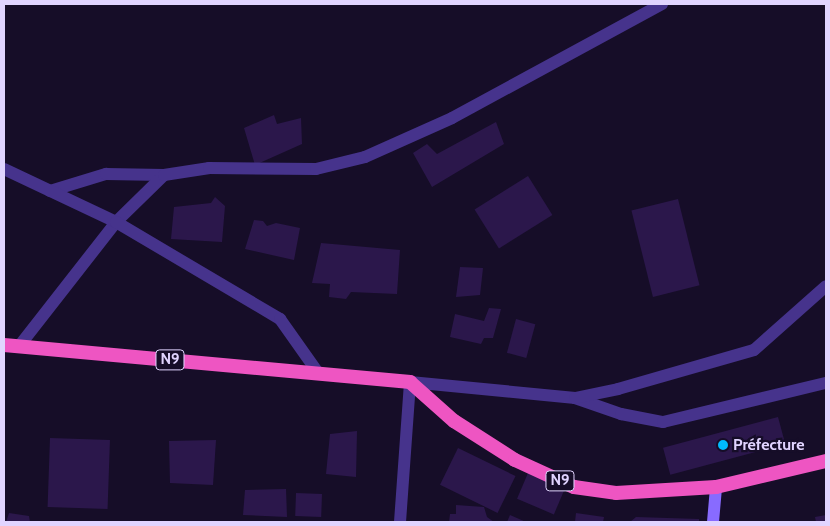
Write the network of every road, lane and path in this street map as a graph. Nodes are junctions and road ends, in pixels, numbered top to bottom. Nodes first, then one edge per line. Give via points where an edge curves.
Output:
1 (662, 4) edge
2 (4, 169) edge
3 (164, 175) junction
4 (50, 191) junction
5 (116, 222) junction
6 (826, 286) edge
7 (9, 344) edge
8 (319, 374) junction
9 (410, 382) junction
10 (826, 383) edge
11 (575, 398) junction
12 (826, 461) edge
13 (716, 487) junction
14 (400, 522) edge
15 (713, 522) edge

1 - 3 street via 452,118 365,157 316,169 209,168
2 - 4 street
3 - 4 street via 106,174
3 - 5 street
4 - 5 street
5 - 7 street
5 - 8 street via 280,319
6 - 11 street via 754,350
7 - 8 highway, N9
8 - 9 highway, N9
9 - 11 street
9 - 13 highway, N9 via 454,421 516,460 574,487 616,493
9 - 14 street
10 - 11 street via 663,422 621,414
12 - 13 highway, N9
13 - 15 main road

